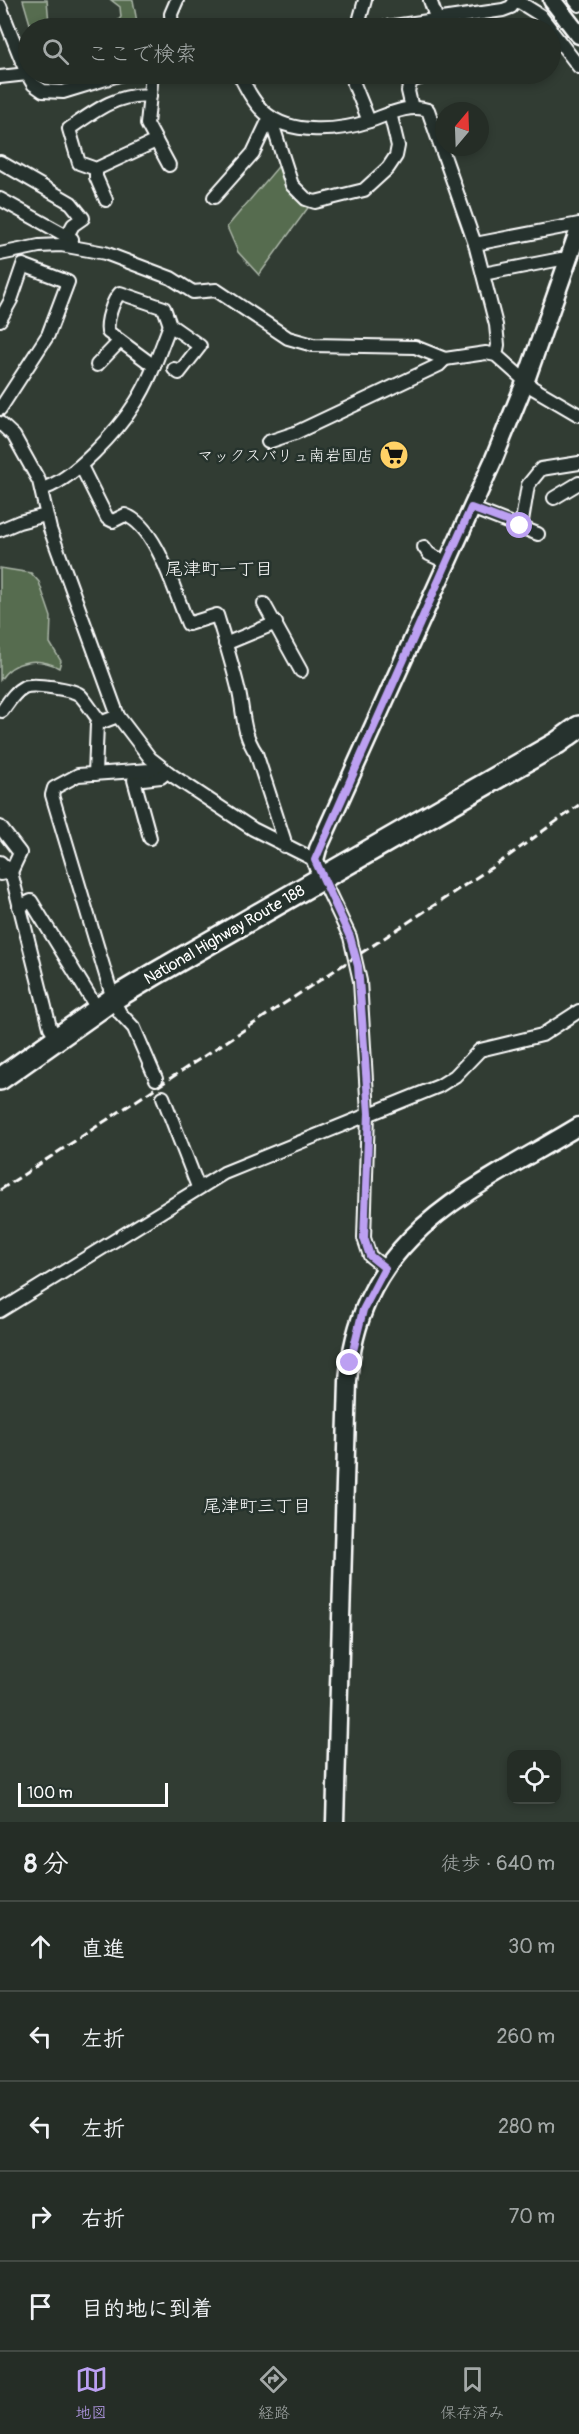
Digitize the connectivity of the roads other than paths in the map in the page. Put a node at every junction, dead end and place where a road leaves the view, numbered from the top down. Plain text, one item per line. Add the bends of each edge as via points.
1 (177, 0) edge
2 (365, 0) edge
3 (430, 0) edge
4 (552, 0) edge
5 (575, 0) edge
6 (579, 5) edge
7 (0, 6) edge
8 (171, 18) edge
9 (360, 18) edge
10 (436, 18) edge
11 (450, 18) edge
12 (542, 18) edge
13 (579, 35) edge
14 (561, 43) edge
15 (18, 51) edge
16 (579, 67) edge
17 (18, 75) edge
18 (0, 77) edge
19 (33, 84) edge
20 (89, 84) edge
21 (151, 84) edge
22 (245, 84) edge
23 (354, 84) edge
24 (410, 84) edge
25 (150, 96) junction
26 (412, 108) junction
27 (390, 113) junction
28 (270, 117) junction
29 (369, 121) junction
30 (156, 141) junction
31 (0, 162) edge
32 (170, 165) dead end
33 (96, 169) junction
34 (214, 197) dead end
35 (0, 199) edge
36 (106, 200) dead end
37 (579, 224) edge
38 (579, 229) edge
39 (67, 236) junction
40 (475, 244) junction
41 (81, 248) junction
42 (0, 254) edge
43 (568, 261) junction
44 (483, 274) junction
45 (4, 302) edge
46 (0, 320) edge
47 (170, 325) junction
48 (120, 341) junction
49 (496, 355) junction
50 (445, 359) junction
51 (97, 365) dead end
52 (154, 366) junction
53 (174, 369) dead end
54 (526, 380) junction
55 (0, 409) edge
56 (579, 416) edge
57 (0, 423) edge
58 (268, 442) dead end
59 (576, 464) edge
60 (81, 466) junction
61 (579, 477) edge
62 (579, 483) edge
63 (41, 489) junction
64 (554, 498) dead end
65 (471, 508) junction
66 (46, 515) junction
67 (520, 526) junction
68 (0, 530) edge
69 (538, 534) dead end
70 (424, 547) dead end
71 (446, 562) junction
72 (264, 604) dead end
73 (276, 623) junction
74 (225, 644) junction
75 (301, 671) dead end
76 (2, 711) dead end
77 (118, 716) junction
78 (100, 721) junction
79 (578, 731) edge
80 (162, 768) junction
81 (95, 774) junction
82 (0, 827) edge
83 (150, 838) dead end
84 (284, 846) junction
85 (0, 862) edge
86 (319, 869) junction
87 (5, 873) edge
88 (19, 907) junction
89 (106, 1005) junction
90 (579, 1011) edge
91 (57, 1038) junction
92 (0, 1079) edge
93 (156, 1079) dead end
94 (163, 1097) dead end
95 (369, 1113) junction
96 (579, 1126) edge
97 (198, 1187) junction
98 (385, 1268) junction
99 (0, 1311) edge
100 (335, 1822) edge

1 - 8 street
2 - 9 street
3 - 10 street
4 - 13 street
5 - 6 street
7 - 15 street
11 - 12 street via 503,10 512,7 516,0
14 - 16 street
17 - 18 street
19 - 20 street via 43,91 63,92
21 - 25 street
22 - 28 street
23 - 29 street
24 - 26 street
25 - 30 street via 147,124
25 - 33 street via 101,106 69,129 79,164
26 - 27 street
26 - 40 street via 428,110 433,119 445,167
27 - 28 street via 398,146 388,168 358,193 315,202 292,185
27 - 29 street
28 - 29 street via 315,129 342,129
28 - 34 street via 253,153
30 - 32 street
30 - 33 street
31 - 39 street via 71,203 83,218
33 - 36 street
35 - 39 street
37 - 40 street
38 - 43 street
39 - 41 street
40 - 44 street
41 - 42 street via 39,246
41 - 50 street via 171,278 193,292 216,290 298,342 415,347
43 - 44 street via 561,259
43 - 54 street
44 - 49 street via 496,325
45 - 46 street
45 - 55 street via 22,265 68,282 48,335
47 - 48 street via 164,308 120,293 107,327
47 - 52 street
47 - 53 street via 200,346 179,373
48 - 51 street
48 - 52 street
49 - 50 street
49 - 54 street
50 - 58 street via 295,433
52 - 60 street via 136,403
54 - 56 street via 551,401
54 - 65 street
57 - 63 street via 14,435
59 - 61 street
59 - 67 street via 542,469 528,485
60 - 63 street
60 - 74 street via 107,518 113,521 125,515 146,530 188,624 217,615
62 - 64 street
63 - 66 street
65 - 67 street
65 - 71 street
66 - 68 street
66 - 77 street
67 - 69 street
70 - 71 street
71 - 86 street
72 - 73 street
73 - 74 street
73 - 75 street
74 - 84 street via 249,742 256,753
76 - 78 street via 25,686 44,686 74,691
77 - 78 street
77 - 80 street
78 - 81 street
79 - 86 highway, National Highway Route 188
80 - 81 street
80 - 83 street via 160,777 134,780
80 - 84 street
81 - 89 street via 70,777 54,788 52,795
82 - 87 street via 20,853
84 - 86 street
85 - 87 street
86 - 89 highway, National Highway Route 188
86 - 95 street via 350,937 358,966
87 - 88 street
88 - 89 street via 31,901
88 - 91 street via 50,1027
89 - 91 highway, National Highway Route 188
89 - 93 street via 134,1028
90 - 95 street via 542,1035 480,1050 447,1082
91 - 92 highway, National Highway Route 188
94 - 97 street
95 - 97 street
95 - 98 street via 364,1238 370,1256
96 - 98 street via 439,1211 399,1248
97 - 99 street
98 - 100 street via 363,1310 350,1363

